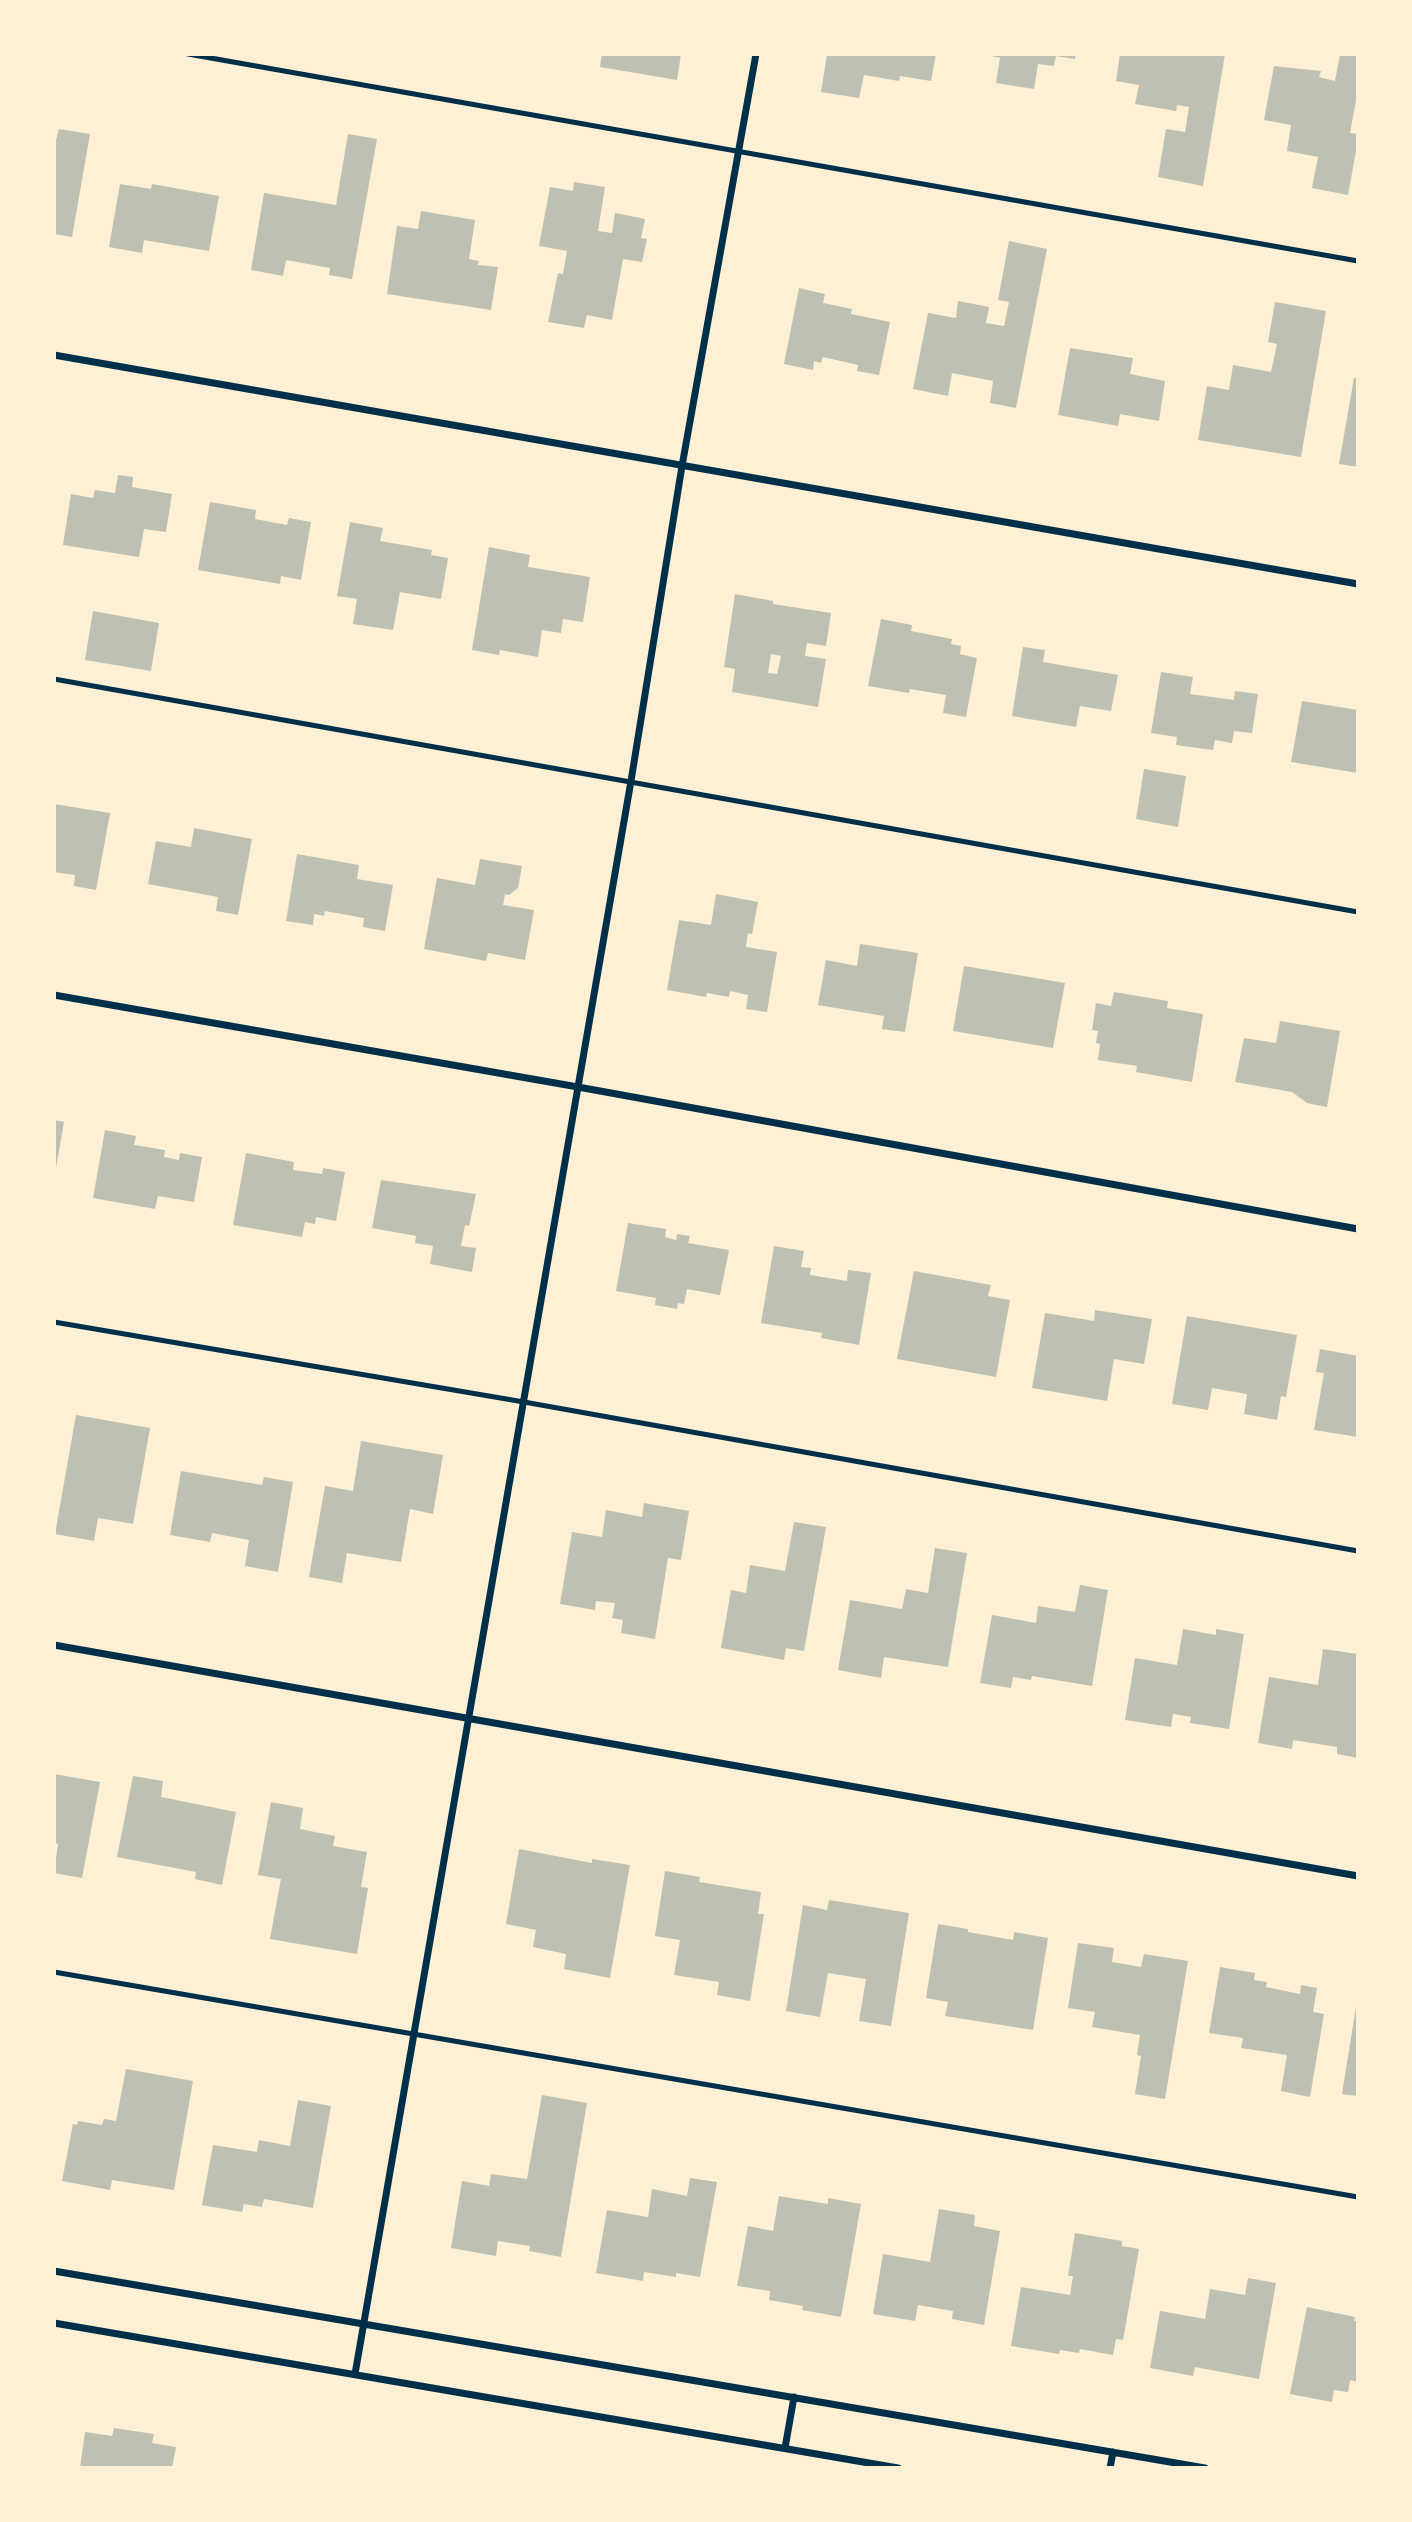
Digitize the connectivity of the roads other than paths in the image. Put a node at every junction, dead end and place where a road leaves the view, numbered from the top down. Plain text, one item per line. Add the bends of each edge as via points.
1 (188, 54) edge
2 (756, 54) edge
3 (740, 152) junction
4 (1358, 261) edge
5 (54, 355) edge
6 (682, 466) junction
7 (1358, 584) edge
8 (54, 679) edge
9 (631, 781) junction
10 (1358, 912) edge
11 (54, 995) edge
12 (578, 1087) junction
13 (1358, 1228) edge
14 (54, 1322) edge
15 (524, 1402) junction
16 (1358, 1551) edge
17 (54, 1645) edge
18 (469, 1717) junction
19 (1358, 1875) edge
20 (54, 1972) edge
21 (415, 2034) junction
22 (1358, 2197) edge
23 (54, 2271) edge
24 (54, 2323) edge
25 (363, 2323) junction
26 (355, 2374) junction
27 (794, 2398) junction
28 (785, 2448) junction
29 (1113, 2452) junction
30 (898, 2468) edge
31 (1110, 2468) edge
32 (1205, 2468) edge

1 - 3 lane
2 - 3 street
3 - 4 lane
3 - 6 street
5 - 6 street
6 - 7 street
6 - 9 street
8 - 9 lane
9 - 10 lane
9 - 12 street
11 - 12 street
12 - 13 street
12 - 15 street
14 - 15 lane
15 - 16 lane
15 - 18 street
17 - 18 street
18 - 19 street
18 - 21 street
20 - 21 lane
21 - 22 lane
21 - 25 street
23 - 25 street
24 - 26 street
25 - 26 street
25 - 27 street
26 - 28 street
27 - 28 street
27 - 29 street
28 - 30 street
29 - 31 street
29 - 32 street

